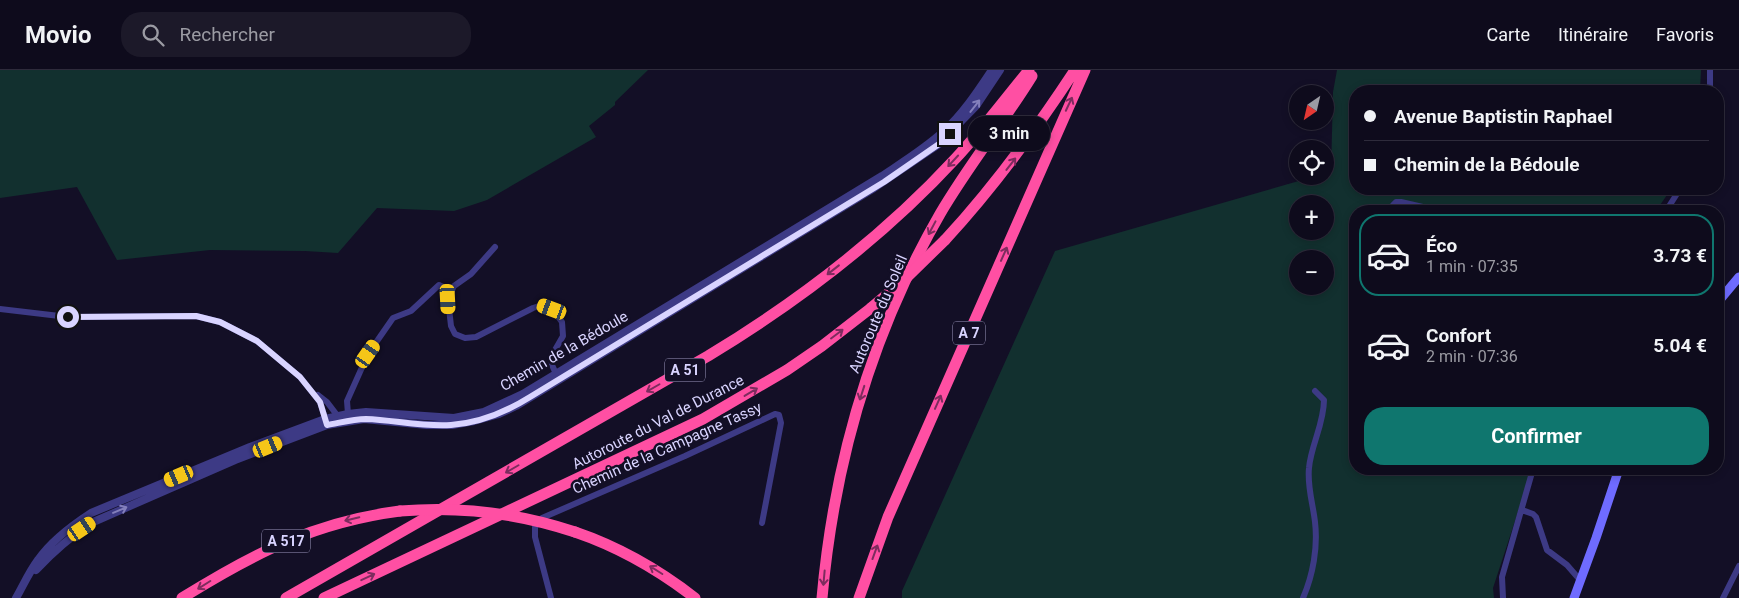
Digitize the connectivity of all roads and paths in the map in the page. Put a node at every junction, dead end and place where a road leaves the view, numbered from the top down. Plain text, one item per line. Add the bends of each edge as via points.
1 (992, 70) edge
2 (1000, 70) edge
3 (1029, 70) edge
4 (1035, 70) edge
5 (1075, 70) edge
6 (1085, 70) edge
7 (1710, 70) edge
8 (1710, 85) edge
9 (1393, 205) edge
10 (1414, 205) edge
11 (495, 247) dead end
12 (1739, 277) edge
13 (452, 291) junction
14 (1724, 295) edge
15 (0, 309) edge
16 (557, 377) junction
17 (308, 386) junction
18 (1315, 391) dead end
19 (348, 414) junction
20 (339, 419) junction
21 (326, 422) junction
22 (1531, 475) edge
23 (1616, 475) edge
24 (1522, 510) junction
25 (762, 523) dead end
26 (1739, 566) edge
27 (1580, 580) junction
28 (16, 598) edge
29 (182, 598) edge
30 (286, 598) edge
31 (324, 598) edge
32 (551, 598) edge
33 (696, 598) edge
34 (822, 598) edge
35 (859, 598) edge
36 (1303, 598) edge
37 (1503, 598) edge
38 (1574, 598) edge
39 (1723, 598) edge

1 - 16 street, Chemin de la Bédoule via 944,131 910,158
16 -> 2 street, Chemin de la Bédoule via 879,185 939,144 976,106
3 -> 30 highway, Autoroute du Val de Durance / A 51 via 929,187 868,243 794,300 701,360
4 -> 34 highway, Autoroute du Soleil via 939,216 888,320 859,400 844,457 827,542
31 -> 5 highway, Autoroute du Val de Durance, bridge via 703,420 822,346 903,281 945,240 1016,157
35 -> 6 highway, A 7 via 888,517
7 - 8 street
9 - 10 street via 1401,202
11 - 13 street
12 - 14 main road
13 - 16 street via 448,299 451,326 455,334 465,338 476,337 542,305 552,309 562,322 563,336 550,357
13 - 19 street via 439,285 411,311 393,318 368,354 347,401
15 - 17 street via 68,317 206,317 257,341
16 - 19 street, Chemin de la Bédoule via 484,412 454,418 366,412
16 - 20 street, Chemin de la Bédoule via 508,410 474,421 427,425
17 - 20 street via 327,402
17 - 21 street via 320,402
18 - 36 street via 1324,400 1324,411 1310,456 1309,483 1316,541 1314,562
19 - 20 street, Chemin de la Bédoule
20 - 21 street, Chemin de la Bédoule
21 - 28 street, Chemin de la Bédoule via 91,523 50,555 26,580
22 - 24 street
23 - 27 main road
24 - 27 street via 1536,517 1547,550
24 - 37 street via 1502,577
25 - 32 street, Chemin de la Campagne Tassy via 781,423 776,414 542,518 535,527 535,537
26 - 39 street
27 - 38 main road
33 -> 29 highway, A 517, bridge via 648,565 575,532 493,512 446,509 400,511 334,524 288,540 244,561

